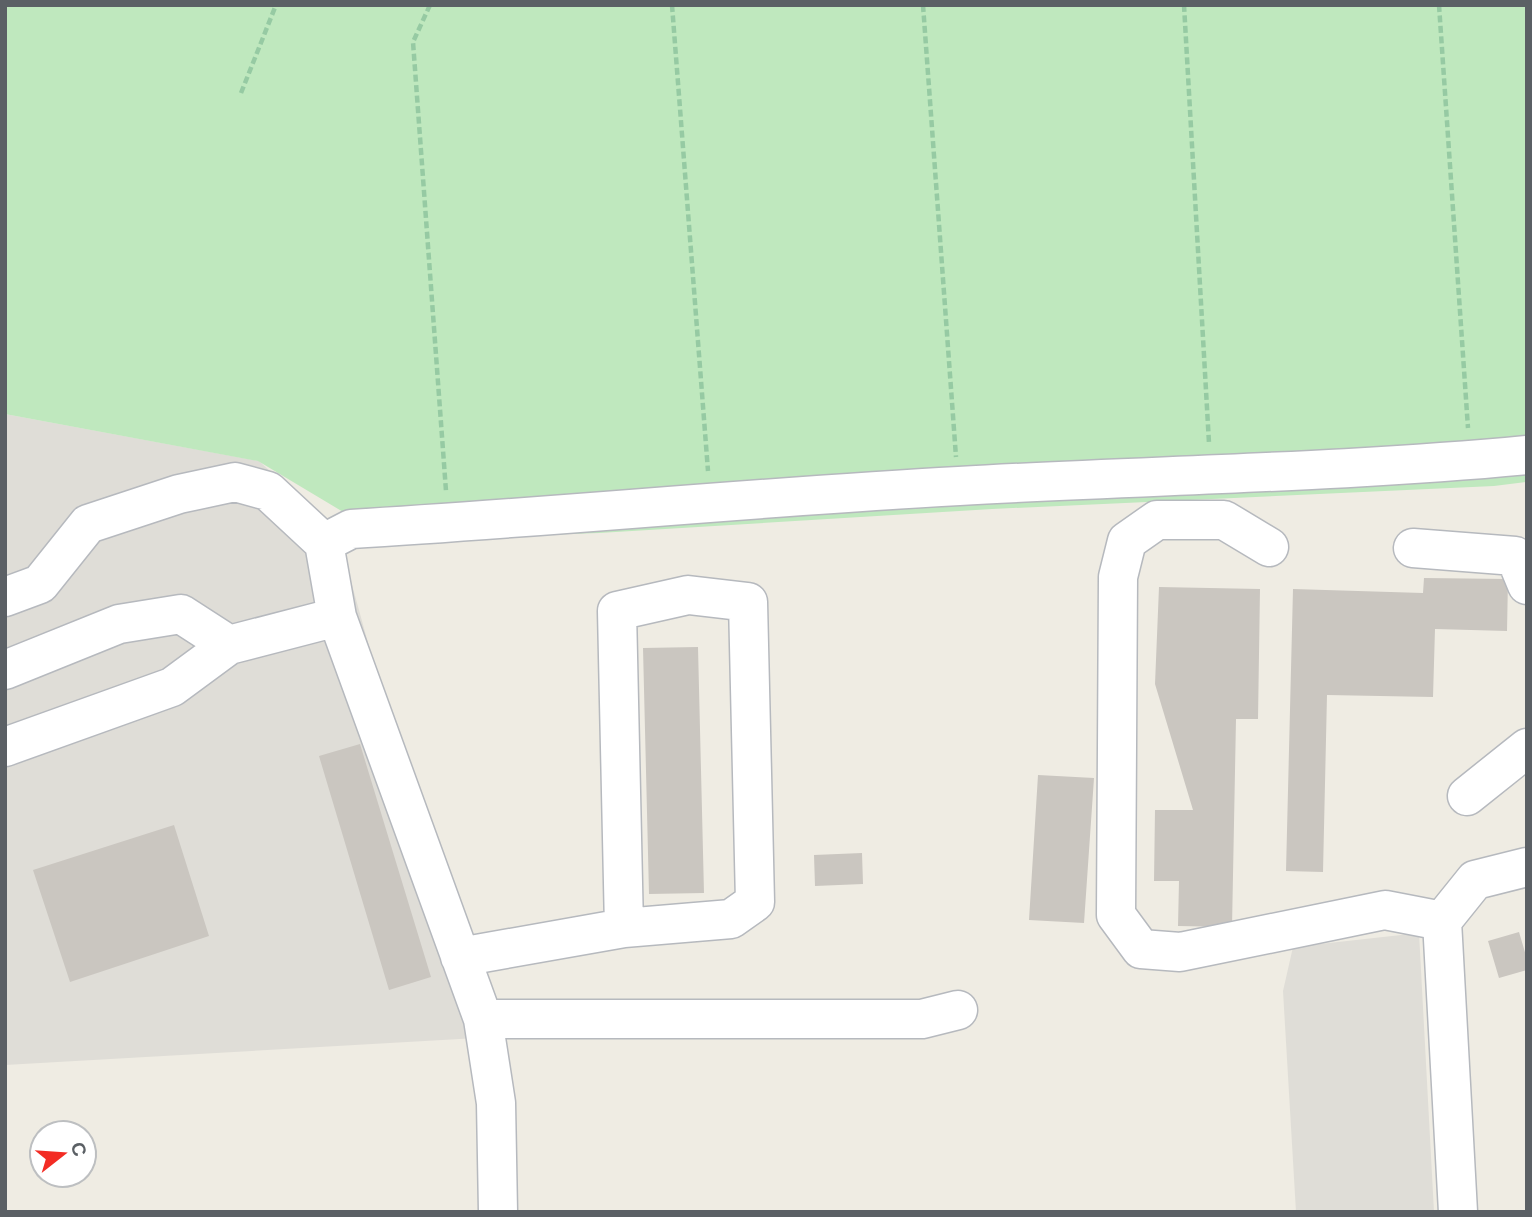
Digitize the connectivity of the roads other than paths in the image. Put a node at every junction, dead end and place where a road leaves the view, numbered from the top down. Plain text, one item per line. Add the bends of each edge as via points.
1 (1527, 455) edge
2 (324, 543) junction
3 (1269, 547) dead end
4 (1413, 548) dead end
5 (1527, 585) edge
6 (5, 597) edge
7 (337, 617) junction
8 (229, 645) junction
9 (5, 670) edge
10 (5, 747) edge
11 (1527, 748) edge
12 (1467, 796) dead end
13 (1527, 867) edge
14 (1442, 920) junction
15 (624, 928) junction
16 (460, 957) junction
17 (958, 1010) dead end
18 (483, 1019) junction
19 (498, 1212) edge
20 (1458, 1212) edge

1 - 2 street via 958,486 351,529
2 - 6 street via 268,491 234,482 179,494 88,524 40,584
2 - 7 street
3 - 14 street via 1224,520 1157,520 1126,541 1118,577 1116,915 1141,949 1180,952 1385,910
4 - 5 street via 1515,556
7 - 8 street
7 - 16 street
8 - 9 street via 181,614 119,624
8 - 10 street via 172,687
11 - 12 street
13 - 14 street via 1475,880
14 - 20 street
15 - 15 street via 731,919 755,902 748,602 688,595 617,611
15 - 16 street
16 - 18 street
17 - 18 street via 922,1019
18 - 19 street via 496,1103

